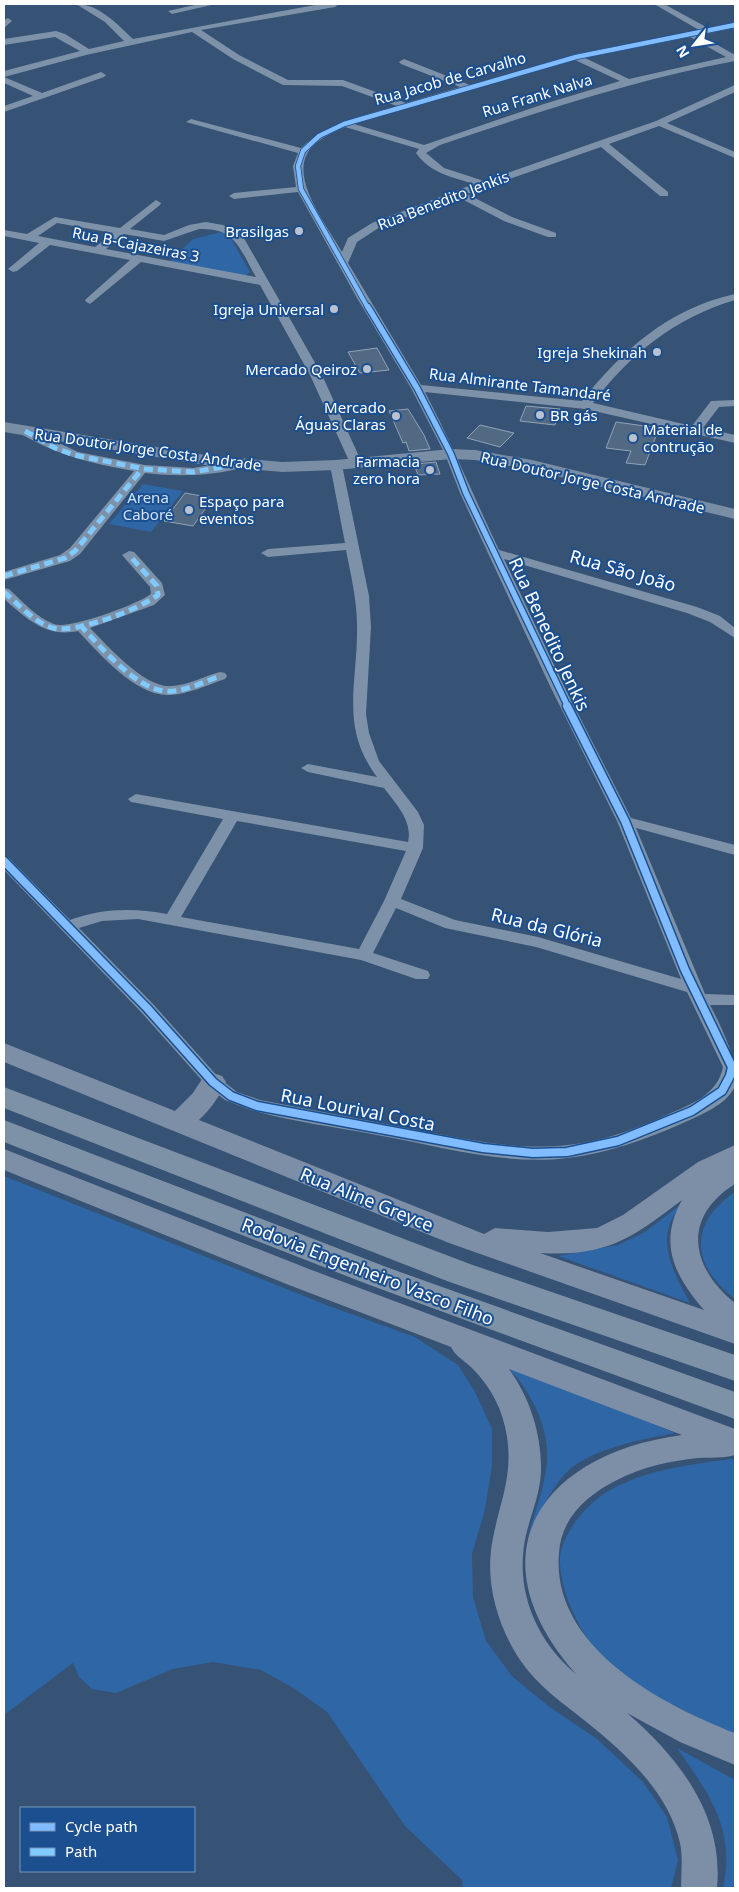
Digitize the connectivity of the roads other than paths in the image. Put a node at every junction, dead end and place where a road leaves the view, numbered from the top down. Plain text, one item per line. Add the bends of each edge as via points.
1 (80, 4) edge
2 (212, 4) edge
3 (334, 4) edge
4 (658, 4) edge
5 (172, 11) dead end
6 (735, 25) edge
7 (193, 29) junction
8 (706, 30) junction
9 (692, 34) junction
10 (4, 42) edge
11 (131, 42) junction
12 (86, 51) junction
13 (576, 56) junction
14 (735, 58) edge
15 (404, 62) dead end
16 (4, 74) edge
17 (100, 75) dead end
18 (4, 80) edge
19 (630, 82) junction
20 (470, 88) junction
21 (735, 88) edge
22 (42, 96) junction
23 (403, 106) junction
24 (4, 109) edge
25 (191, 122) dead end
26 (659, 123) junction
27 (344, 124) junction
28 (602, 143) junction
29 (425, 148) junction
30 (303, 150) junction
31 (735, 155) edge
32 (484, 184) junction
33 (301, 189) junction
34 (459, 194) junction
35 (664, 194) dead end
36 (234, 196) dead end
37 (156, 203) dead end
38 (188, 229) joint
39 (122, 231) junction
40 (4, 233) edge
41 (552, 235) dead end
42 (28, 238) junction
43 (47, 242) junction
44 (96, 252) junction
45 (138, 260) junction
46 (343, 263) junction
47 (13, 269) dead end
48 (263, 282) junction
49 (731, 298) edge
50 (90, 301) dead end
51 (417, 388) junction
52 (735, 403) edge
53 (585, 405) junction
54 (4, 428) edge
55 (695, 430) junction
56 (25, 431) junction
57 (735, 439) edge
58 (451, 454) junction
59 (356, 463) junction
60 (242, 464) junction
61 (336, 465) junction
62 (142, 469) junction
63 (735, 514) edge
64 (353, 546) junction
65 (268, 553) dead end
66 (496, 553) junction
67 (130, 555) dead end
68 (4, 576) edge
69 (4, 592) edge
70 (80, 625) junction
71 (735, 634) edge
72 (220, 676) dead end
73 (308, 768) dead end
74 (388, 784) junction
75 (136, 799) dead end
76 (233, 814) junction
77 (625, 821) junction
78 (415, 848) junction
79 (735, 850) edge
80 (4, 861) edge
81 (392, 901) junction
82 (172, 920) junction
83 (68, 927) junction
84 (364, 956) junction
85 (422, 975) dead end
86 (696, 994) junction
87 (735, 1000) edge
88 (713, 1026) joint
89 (4, 1052) edge
90 (213, 1082) junction
91 (4, 1097) edge
92 (179, 1122) junction
93 (4, 1130) edge
94 (735, 1155) edge
95 (4, 1159) edge
96 (735, 1171) edge
97 (459, 1236) junction
98 (735, 1319) edge
99 (420, 1322) junction
100 (735, 1333) edge
101 (735, 1368) edge
102 (735, 1406) edge
103 (735, 1444) edge
104 (735, 1749) edge
105 (699, 1888) edge

1 - 11 street via 108,20
2 - 5 street
3 - 7 street
4 - 8 street
6 - 8 street, Rua Jacob de Carvalho
7 - 11 street
7 - 23 street via 236,57 286,83 343,83
8 - 9 street, Rua Jacob de Carvalho
9 - 13 street, Rua Jacob de Carvalho
9 - 14 street
10 - 12 street via 56,34
11 - 12 street
12 - 16 street
13 - 19 street
13 - 20 street, Rua Jacob de Carvalho
14 - 19 street, Rua Frank Nalva
15 - 20 street
17 - 22 street
18 - 22 street
19 - 29 street, Rua Frank Nalva
20 - 23 street, Rua Jacob de Carvalho
21 - 26 street, Rua Benedito Jenkis
22 - 24 street
23 - 27 street, Rua Jacob de Carvalho
25 - 30 street
26 - 28 street, Rua Benedito Jenkis
26 - 31 street
27 - 29 street
27 - 30 street, Rua Jacob de Carvalho via 319,136
28 - 32 street, Rua Benedito Jenkis
28 - 35 street
29 - 32 street via 421,153 429,164
30 - 33 street via 298,166
32 - 34 street, Rua Benedito Jenkis
33 - 36 street
33 - 46 street
34 - 41 street via 508,219
34 - 46 street, Rua Benedito Jenkis via 362,232 352,240
37 - 39 street
38 - 39 street via 164,238
38 - 48 street via 222,227 237,235
39 - 42 street via 61,220 52,221
39 - 44 street
40 - 42 street, Rua B-Cajazeiras 3
42 - 43 street, Rua B-Cajazeiras 3
43 - 44 street, Rua B-Cajazeiras 3
43 - 47 street
44 - 45 street, Rua B-Cajazeiras 3
45 - 48 street, Rua B-Cajazeiras 3
45 - 50 street
46 - 51 street, Rua Benedito Jenkis
48 - 59 street via 316,375
49 - 53 street via 692,310 659,331 608,377
51 - 53 street, Rua Almirante Tamandaré
51 - 58 street, Rua Benedito Jenkis
52 - 55 street via 715,404
53 - 55 street, Rua Almirante Tamandaré
54 - 56 main road, Rua Doutor Jorge Costa Andrade
55 - 57 street, Rua Almirante Tamandaré
56 - 60 main road, Rua Doutor Jorge Costa Andrade
56 - 62 street via 54,448 74,455
58 - 59 main road, Rua Doutor Jorge Costa Andrade
58 - 63 main road, Rua Doutor Jorge Costa Andrade via 532,465
58 - 66 street, Rua Benedito Jenkis
59 - 61 main road, Rua Doutor Jorge Costa Andrade
60 - 61 main road, Rua Doutor Jorge Costa Andrade via 282,467
60 - 62 street via 188,473
61 - 64 street
62 - 68 street via 75,551 48,564
64 - 65 street
64 - 74 street via 364,627 359,714 372,761
66 - 71 street, Rua São João via 692,610 715,619
66 - 77 street, Rua Benedito Jenkis via 557,686
67 - 70 street via 157,586 158,595 149,602
69 - 70 street via 47,625 62,629
70 - 72 street via 150,688 180,690
73 - 74 street
74 - 78 street via 416,825
75 - 76 street
76 - 78 street
76 - 82 street
77 - 79 street
77 - 86 street, Rua Benedito Jenkis
78 - 81 street
80 - 83 street, Rua Lourival Costa
81 - 84 street
81 - 86 street, Rua da Glória via 451,924 538,942
82 - 83 street via 113,913 98,915
82 - 84 street
83 - 90 street, Rua Lourival Costa
84 - 85 street
86 - 87 street, Rua da Glória
86 - 88 street, Rua Benedito Jenkis
88 - 90 street, Rua Lourival Costa via 732,1067 726,1089 708,1103 674,1120 597,1147 550,1153 464,1144 257,1106 231,1096
89 - 92 main road, Rua Aline Greyce
90 - 92 main road via 199,1106
91 - 101 highway, Rodovia Engenheiro Vasco Filho via 507,1290
92 - 97 main road, Rua Aline Greyce
93 - 102 highway, Rodovia Engenheiro Vasco Filho via 378,1276
94 - 97 main road via 689,1179 632,1223 608,1236 554,1245
95 - 99 main road
96 - 98 main road via 719,1178 706,1190 686,1218 683,1233 684,1255 694,1276 707,1295
97 - 100 main road, Rua Aline Greyce
99 - 103 main road
99 - 105 main road via 469,1349 503,1382 521,1430 525,1472 507,1552 508,1586 514,1612 534,1655 549,1673 642,1747 676,1792 698,1843
103 - 104 main road via 686,1446 648,1453 612,1467 586,1482 570,1496 549,1525 543,1542 541,1566 557,1622 574,1647 597,1671 697,1735

